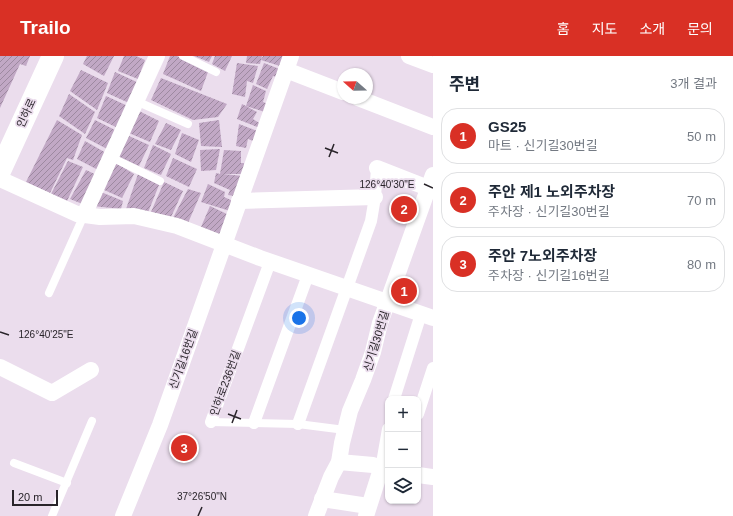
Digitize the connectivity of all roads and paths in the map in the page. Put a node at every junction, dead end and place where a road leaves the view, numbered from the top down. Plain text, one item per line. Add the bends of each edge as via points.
1 (53, 56) edge
2 (157, 56) edge
3 (182, 56) edge
4 (409, 56) edge
5 (430, 61) edge
6 (288, 63) edge
7 (216, 72) dead end
8 (337, 89) edge
9 (136, 101) junction
10 (373, 104) edge
11 (188, 124) dead end
12 (433, 127) edge
13 (111, 157) junction
14 (377, 168) joint
15 (0, 171) edge
16 (0, 179) edge
17 (160, 181) dead end
18 (431, 182) edge
19 (375, 197) junction
20 (239, 201) junction
21 (84, 215) junction
22 (224, 245) junction
23 (270, 262) junction
24 (308, 275) junction
25 (347, 288) junction
26 (49, 293) dead end
27 (388, 302) junction
28 (427, 316) edge
29 (0, 366) edge
30 (433, 368) edge
31 (91, 370) dead end
32 (395, 396) edge
33 (421, 405) edge
34 (92, 421) dead end
35 (211, 422) joint
36 (254, 423) junction
37 (298, 424) junction
38 (345, 430) junction
39 (388, 432) edge
40 (339, 462) junction
41 (14, 463) dead end
42 (384, 469) edge
43 (421, 476) edge
44 (433, 478) edge
45 (67, 483) junction
46 (322, 499) junction
47 (367, 511) edge
48 (52, 516) edge
49 (123, 516) edge
50 (316, 516) edge

1 - 15 main road, 인하로
2 - 9 street
3 - 7 lane
4 - 5 street
6 - 8 street, 신기길16번길
6 - 20 street, 신기길16번길
9 - 11 lane
9 - 13 street
10 - 12 street
13 - 17 lane
13 - 21 street
14 - 18 street
14 - 19 street
16 - 21 street
18 - 27 street, 신기길30번길
19 - 20 street
19 - 25 street via 371,221
20 - 22 street, 신기길16번길
21 - 22 street via 134,216 177,226
21 - 26 lane
22 - 23 street
22 - 49 street, 신기길16번길 via 160,425
23 - 24 street
23 - 35 street, 인하로236번길
24 - 25 street
24 - 36 street
25 - 27 street
25 - 37 street
27 - 28 street
27 - 38 street, 신기길30번길
28 - 32 street
29 - 31 street via 52,393
30 - 33 street
34 - 45 lane
35 - 36 lane, 인하로236번길
36 - 37 lane, 인하로236번길
37 - 38 lane, 인하로236번길
38 - 40 street, 신기길30번길
39 - 42 street
40 - 42 street via 373,465
40 - 46 street, 신기길30번길
41 - 45 lane
42 - 47 street
43 - 44 street
45 - 48 lane
46 - 47 street
46 - 50 street, 신기길30번길

